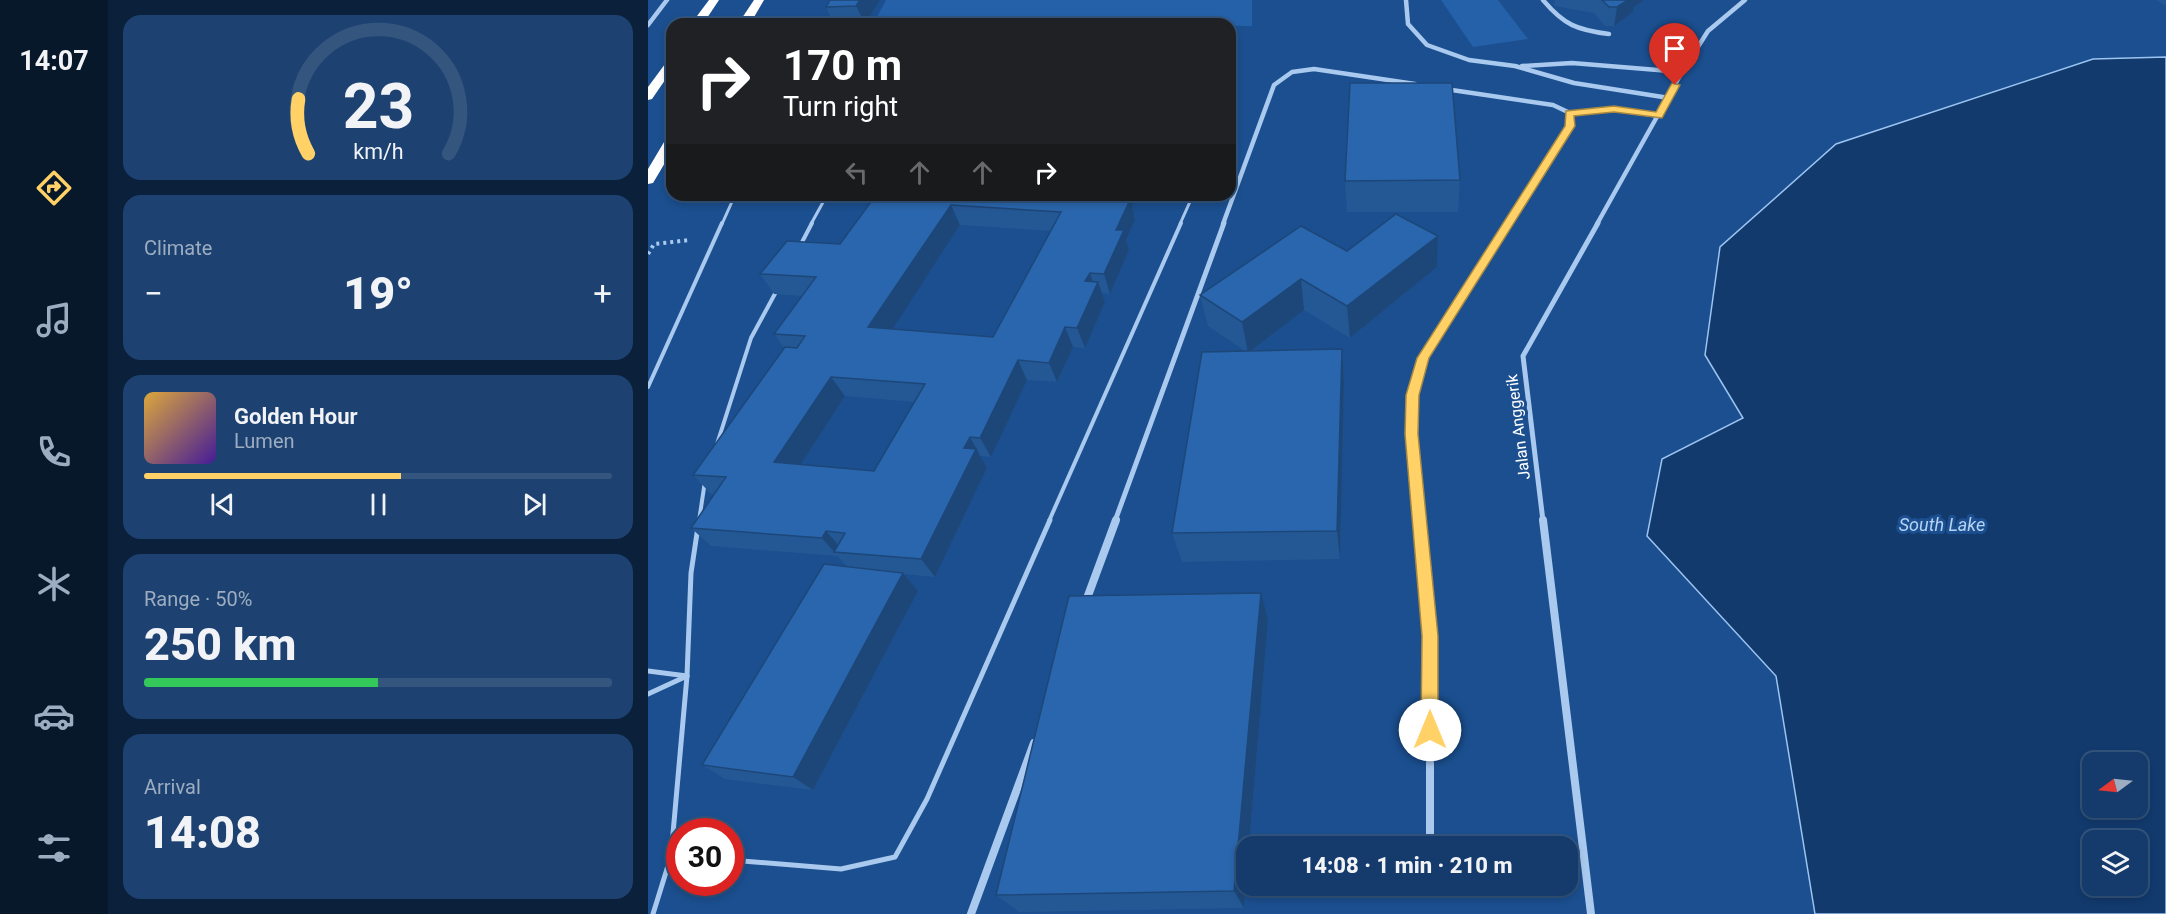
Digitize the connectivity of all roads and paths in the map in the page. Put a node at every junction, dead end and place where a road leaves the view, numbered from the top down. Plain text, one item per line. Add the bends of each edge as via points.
1 (668, 0) edge
2 (714, 0) edge
3 (759, 0) edge
4 (1406, 0) edge
5 (1543, 0) edge
6 (1745, 0) edge
7 (701, 18) edge
8 (748, 18) edge
9 (648, 24) edge
10 (1609, 34) edge
11 (1515, 66) junction
12 (666, 70) edge
13 (1682, 72) junction
14 (1428, 86) edge
15 (1439, 88) edge
16 (648, 96) edge
17 (1669, 98) junction
18 (1570, 113) junction
19 (1659, 116) junction
20 (666, 150) edge
21 (648, 180) edge
22 (1236, 191) edge
23 (732, 201) edge
24 (824, 201) edge
25 (1190, 201) edge
26 (1233, 201) edge
27 (714, 238) junction
28 (648, 254) edge
29 (795, 256) edge
30 (778, 287) edge
31 (648, 387) edge
32 (716, 446) edge
33 (705, 478) edge
34 (1082, 612) edge
35 (648, 671) edge
36 (687, 676) junction
37 (648, 694) edge
38 (1037, 735) edge
39 (674, 818) edge
40 (1430, 836) edge
41 (744, 861) edge
42 (666, 872) edge
43 (653, 914) edge
44 (972, 914) edge
45 (1591, 914) edge

1 - 9 street
2 - 7 highway
3 - 8 highway
4 - 11 street via 1408,24 1427,45 1469,60
5 - 10 street via 1558,19 1578,30
6 - 13 street, Jalan Anggerik via 1708,31
11 - 13 street via 1572,63
11 - 17 street via 1574,83
12 - 16 highway
13 - 17 street, Jalan Anggerik
14 - 22 street via 1314,69 1292,72 1275,85
15 - 18 street via 1553,105
17 - 19 street, Jalan Anggerik
18 - 19 street via 1614,109
18 - 40 street via 1570,126 1423,358 1413,395 1411,434 1430,636
19 - 45 street, Jalan Anggerik via 1523,356
20 - 21 highway
23 - 27 lane
24 - 29 lane
25 - 41 lane via 927,799 895,857 841,869
26 - 34 street
27 - 28 path via 654,244
27 - 31 lane
30 - 32 lane via 751,338
33 - 36 lane via 691,573
35 - 36 lane
36 - 37 lane
36 - 39 lane
38 - 44 street
42 - 43 lane

